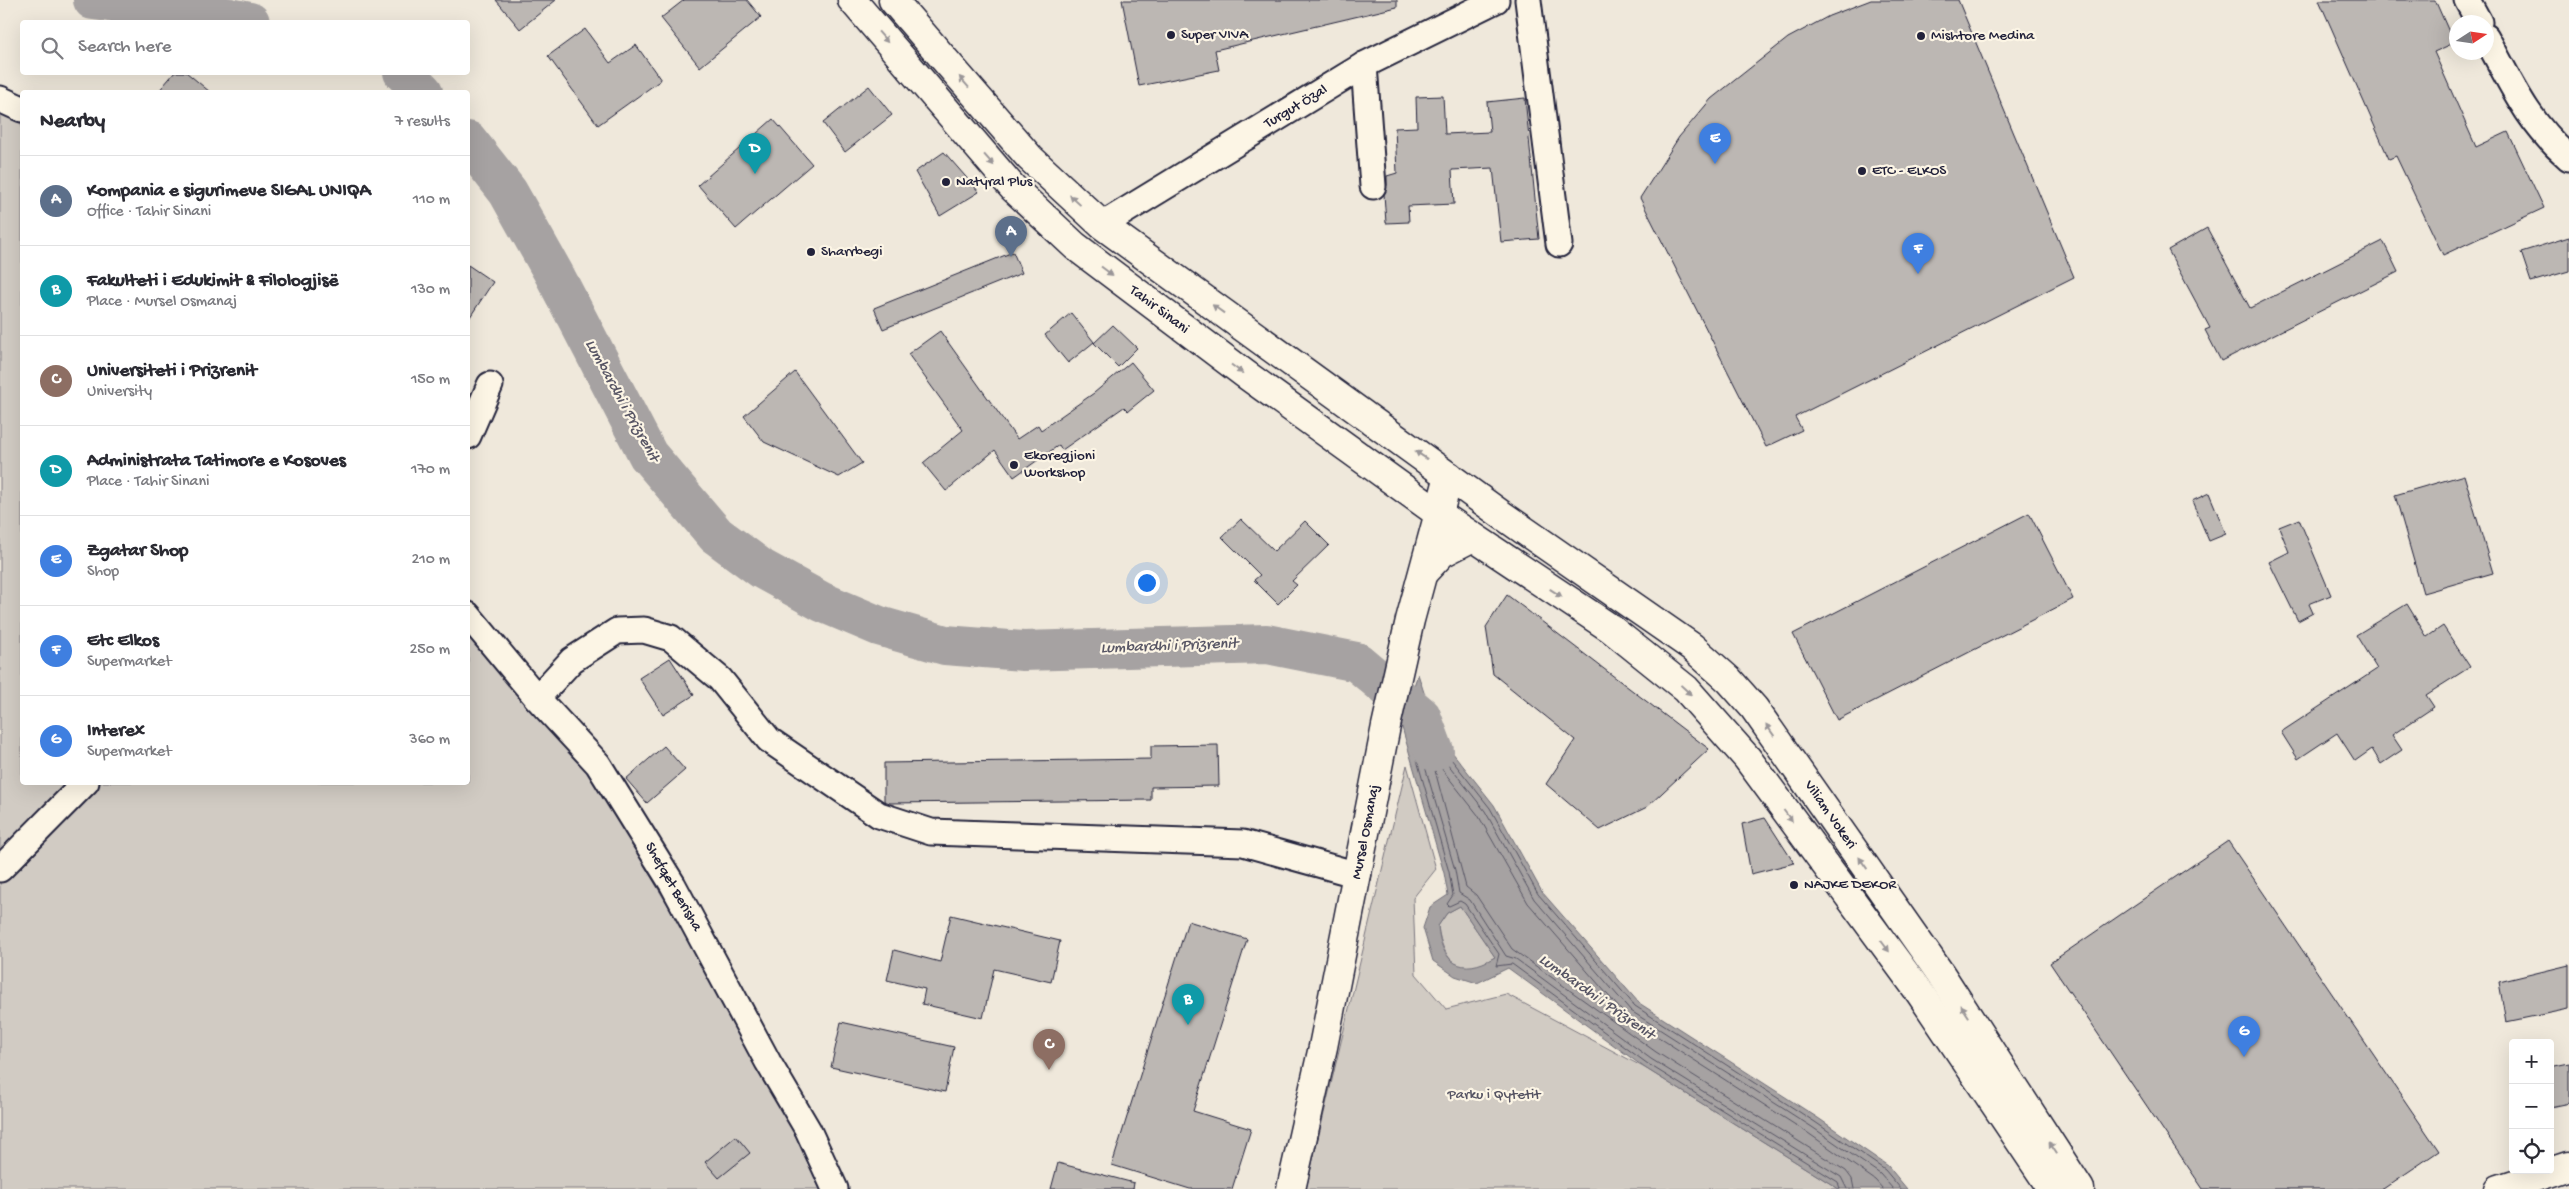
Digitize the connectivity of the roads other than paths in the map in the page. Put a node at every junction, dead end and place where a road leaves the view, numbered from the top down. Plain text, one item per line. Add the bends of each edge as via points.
1 (852, 0) edge
2 (893, 0) edge
3 (1496, 0) edge
4 (1528, 0) edge
5 (2467, 0) edge
6 (2475, 15) edge
7 (2494, 51) edge
8 (1364, 66) junction
9 (0, 99) edge
10 (20, 108) edge
11 (2569, 158) edge
12 (1373, 186) dead end
13 (1102, 225) junction
14 (1558, 244) dead end
15 (490, 385) dead end
16 (470, 431) edge
17 (1449, 476) junction
18 (1439, 514) junction
19 (1473, 537) junction
20 (1424, 572) junction
21 (470, 617) edge
22 (537, 698) junction
23 (83, 785) edge
24 (0, 869) edge
25 (1358, 875) junction
26 (2569, 1166) edge
27 (835, 1189) edge
28 (1291, 1189) edge
29 (2052, 1189) edge
30 (2080, 1189) edge
31 (2499, 1189) edge

1 -> 18 main road, Tahir Sinani via 1013,188 1074,246
13 -> 2 main road via 1030,158
3 - 8 street, Turgut Özal
4 - 14 street
5 - 6 street
7 - 11 street via 2530,118 2548,141
8 - 12 street
8 - 13 street, Turgut Özal
9 - 10 street
17 -> 13 main road
15 - 16 street
17 - 18 main road, Mursel Osmanaj
30 -> 17 main road, Viliam Vokeri via 1940,973 1754,708 1692,647
18 - 19 main road, Tahir Sinani
18 - 20 main road, Mursel Osmanaj
19 - 20 main road via 1442,553
19 -> 29 main road, Tahir Sinani via 1617,634 1686,689 1728,735 1920,993
20 - 25 main road, Mursel Osmanaj via 1386,726
21 - 22 street, Shefqet Berisha
22 - 25 street via 572,660 617,631 644,630 678,643 720,679 769,740 879,815 931,832 1243,843
22 - 27 street, Shefqet Berisha via 598,764 673,885 808,1130
23 - 24 street
25 - 28 main road, Mursel Osmanaj
26 - 31 main road

